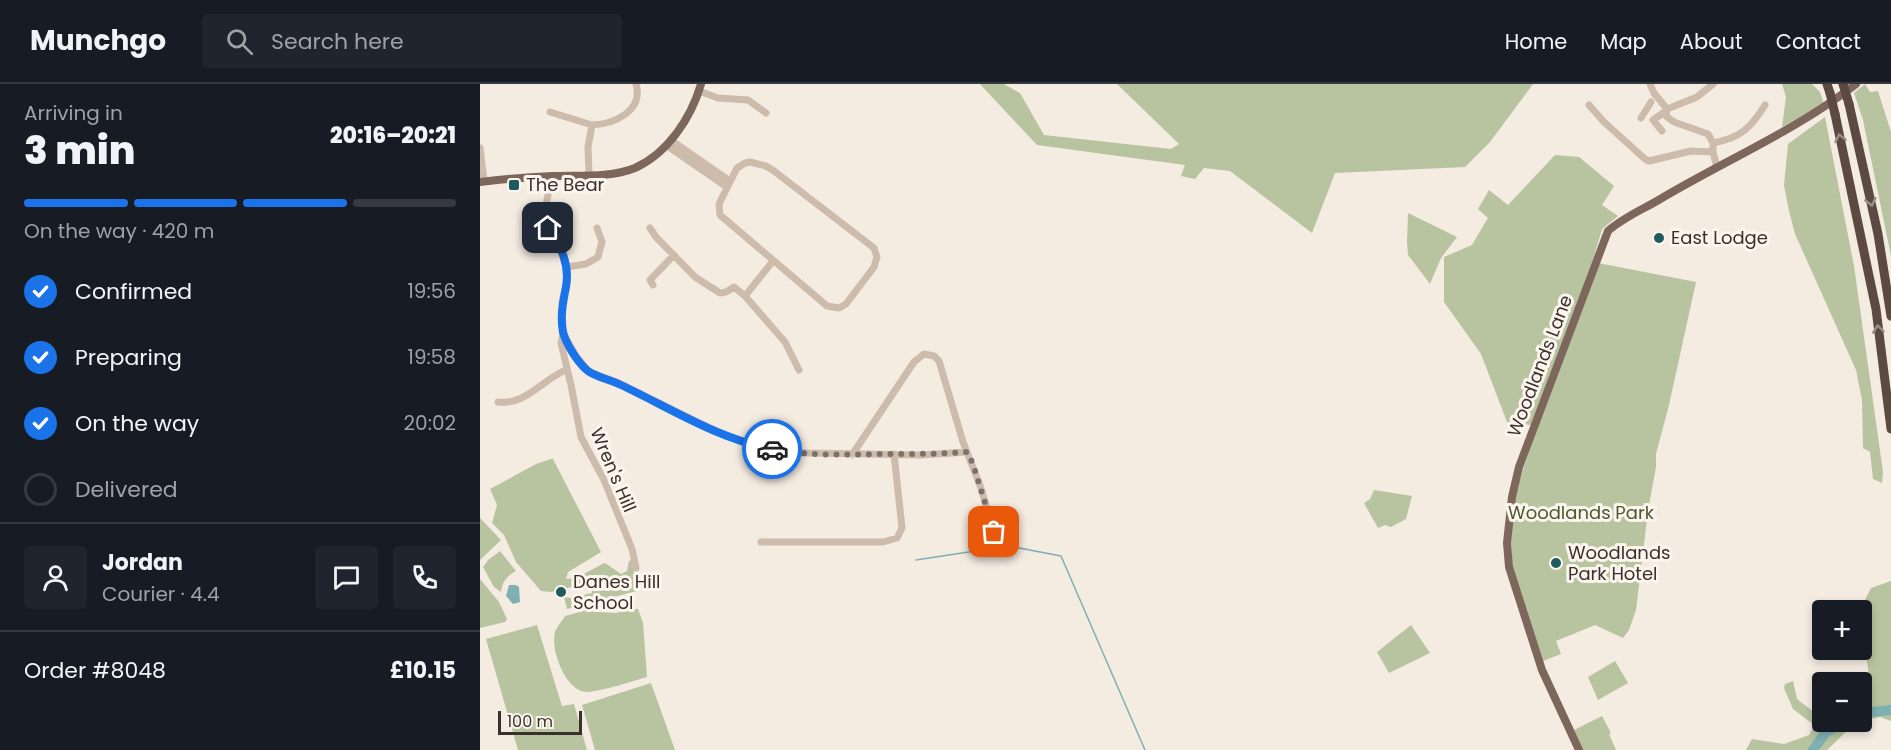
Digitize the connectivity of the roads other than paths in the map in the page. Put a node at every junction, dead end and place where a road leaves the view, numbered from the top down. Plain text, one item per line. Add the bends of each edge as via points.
1 (636, 84) edge
2 (1650, 84) edge
3 (1713, 84) edge
4 (1843, 84) edge
5 (1856, 84) edge
6 (700, 88) edge
7 (1828, 88) edge
8 (1651, 102) dead end
9 (1589, 105) dead end
10 (1765, 105) dead end
11 (1666, 110) junction
12 (550, 112) dead end
13 (766, 113) dead end
14 (1653, 120) junction
15 (592, 125) junction
16 (1662, 131) dead end
17 (668, 142) junction
18 (1713, 142) junction
19 (480, 148) edge
20 (1713, 152) junction
21 (1717, 167) junction
22 (589, 174) junction
23 (549, 176) junction
24 (482, 182) edge
25 (728, 184) junction
26 (597, 228) dead end
27 (650, 228) dead end
28 (674, 255) junction
29 (773, 261) junction
30 (567, 267) junction
31 (653, 285) dead end
32 (745, 296) junction
33 (1891, 316) edge
34 (563, 333) junction
35 (567, 369) junction
36 (799, 370) dead end
37 (498, 402) dead end
38 (1891, 429) edge
39 (967, 452) junction
40 (894, 454) junction
41 (852, 455) junction
42 (761, 542) dead end
43 (999, 550) dead end
44 (636, 568) dead end
45 (1579, 750) edge

1 - 15 street via 637,98 628,113 612,122
2 - 11 street
3 - 11 street via 1697,97
4 -> 33 highway, bridge via 1878,234
5 - 21 main road, Woodlands Lane via 1779,136
6 - 13 street via 718,98 747,100
6 - 17 main road via 689,115
38 -> 7 highway, bridge via 1876,309
8 - 14 street via 1641,114
9 - 20 street via 1649,161 1691,151
10 - 18 street via 1743,133
11 - 14 street
11 - 18 street via 1666,117 1708,134
12 - 15 street
14 - 16 street
15 - 22 street
17 - 22 main road via 633,169
17 - 25 street
18 - 20 street
19 - 24 street
20 - 21 street
21 - 45 main road, Woodlands Lane via 1621,219 1608,231 1519,467 1507,543 1509,567 1542,670
22 - 23 main road
23 - 24 main road
23 - 30 street, Wren's Hill via 543,220
25 - 29 street via 719,204 720,215
25 - 29 street via 737,168 745,163 766,166 871,245 876,257 874,267 846,304 834,309
26 - 30 street via 602,242 598,257
27 - 28 street
28 - 31 street via 650,280
28 - 32 street via 695,277 720,293 734,287
29 - 32 street
30 - 34 street, Wren's Hill
32 - 36 street via 785,342
34 - 35 street, Wren's Hill via 561,343
34 - 41 street via 589,372 726,436 786,452
35 - 37 street via 526,397
35 - 44 street, Wren's Hill via 581,437 604,480
39 - 40 street
39 - 41 street via 939,361 928,353 906,372
39 - 43 street
40 - 41 street
40 - 42 street via 902,528 897,538 883,542

